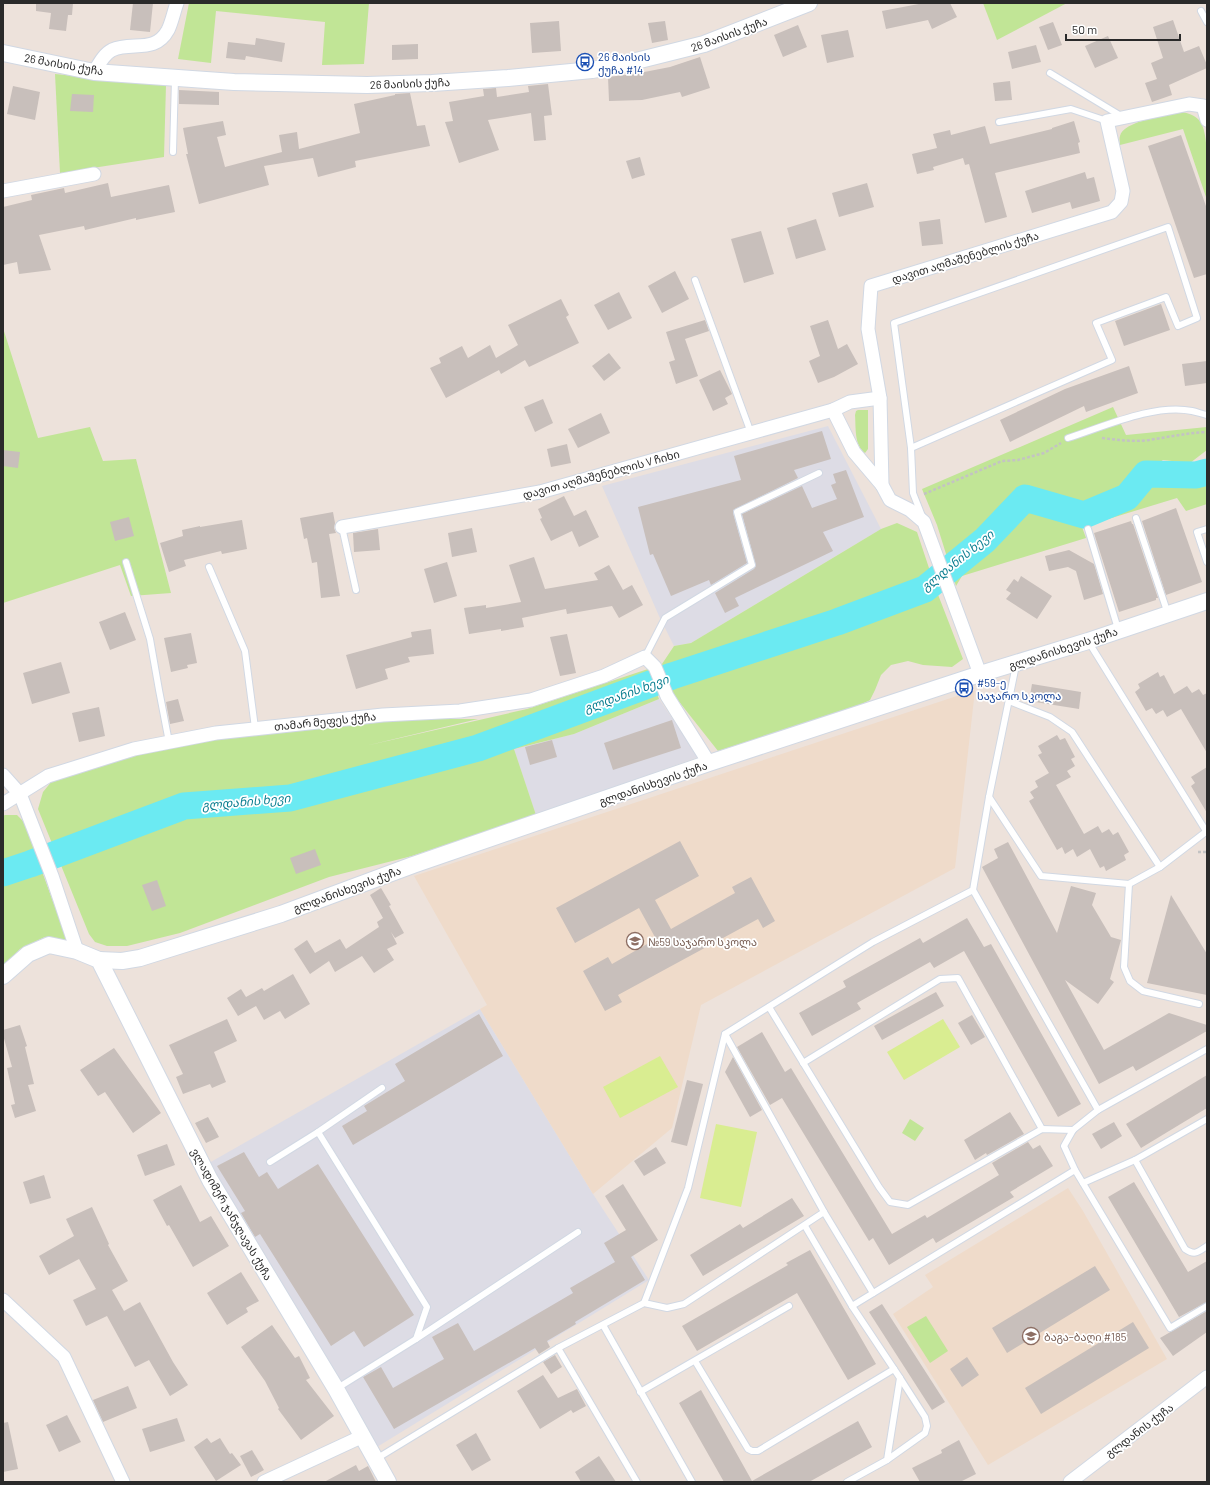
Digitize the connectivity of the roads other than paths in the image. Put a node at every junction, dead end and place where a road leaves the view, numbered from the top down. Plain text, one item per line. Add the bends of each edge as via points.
1 (177, 3) edge
2 (808, 3) edge
3 (1201, 11) dead end
4 (1207, 22) edge
5 (3, 53) edge
6 (94, 72) junction
7 (1050, 73) dead end
8 (175, 77) junction
9 (1205, 104) edge
10 (1122, 117) junction
11 (1207, 120) edge
12 (1107, 121) junction
13 (999, 122) dead end
14 (173, 152) dead end
15 (94, 174) dead end
16 (3, 190) edge
17 (695, 280) dead end
18 (880, 398) junction
19 (833, 410) junction
20 (1207, 415) edge
21 (751, 433) junction
22 (1068, 438) road end
23 (911, 448) junction
24 (819, 473) dead end
25 (882, 485) junction
26 (1136, 518) dead end
27 (925, 525) junction
28 (342, 527) joint
29 (1088, 529) dead end
30 (1207, 529) edge
31 (126, 562) dead end
32 (1207, 562) edge
33 (210, 567) dead end
34 (356, 590) dead end
35 (1207, 601) edge
36 (1168, 614) junction
37 (1119, 631) junction
38 (1088, 641) junction
39 (645, 657) junction
40 (1016, 663) junction
41 (980, 674) junction
42 (1009, 702) junction
43 (255, 728) junction
44 (169, 742) junction
45 (709, 763) junction
46 (3, 775) edge
47 (20, 794) junction
48 (990, 797) junction
49 (3, 804) edge
50 (1206, 831) edge
51 (1160, 867) junction
52 (1129, 884) junction
53 (973, 890) junction
54 (77, 951) junction
55 (99, 960) junction
56 (3, 976) edge
57 (1199, 1004) dead end
58 (769, 1007) junction
59 (725, 1034) junction
60 (1207, 1049) edge
61 (803, 1063) junction
62 (382, 1088) dead end
63 (1098, 1110) junction
64 (1207, 1119) edge
65 (1042, 1129) junction
66 (1072, 1130) junction
67 (318, 1132) junction
68 (1135, 1160) junction
69 (270, 1162) dead end
70 (1075, 1170) junction
71 (1083, 1183) junction
72 (824, 1212) junction
73 (805, 1226) junction
74 (578, 1232) dead end
75 (1207, 1246) edge
76 (873, 1293) junction
77 (3, 1300) edge
78 (644, 1303) junction
79 (790, 1306) dead end
80 (852, 1306) junction
81 (1207, 1306) edge
82 (603, 1325) junction
83 (416, 1339) junction
84 (558, 1348) junction
85 (695, 1361) junction
86 (894, 1369) junction
87 (1207, 1377) edge
88 (900, 1378) junction
89 (336, 1389) junction
90 (640, 1392) junction
91 (363, 1436) junction
92 (376, 1459) junction
93 (887, 1460) junction
94 (123, 1482) edge
95 (264, 1482) edge
96 (388, 1482) edge
97 (636, 1482) edge
98 (692, 1482) edge
99 (847, 1482) edge
100 (1070, 1482) edge

1 - 6 street via 168,30 160,40 147,46 112,51 104,57
2 - 8 street, 26 მაისის ქუჩა via 704,44 649,59 592,70 432,83 367,85 234,82
3 - 4 lane
5 - 6 street, 26 მაისის ქუჩა
6 - 8 street, 26 მაისის ქუჩა
7 - 10 lane
8 - 14 lane
9 - 10 street via 1189,104
9 - 11 street
10 - 12 street
12 - 13 lane via 1071,110
12 - 18 street, დავით აღმაშენებლის ქუჩა via 1123,191 1121,202 1112,212 871,286 868,329
15 - 16 street
17 - 21 lane
18 - 19 street, დავით აღმაშენებლის V ჩიხი via 850,402
18 - 25 street, დავით აღმაშენებლის ქუჩა
19 - 21 street, დავით აღმაშენებლის V ჩიხი
19 - 25 street via 854,452
20 - 22 lane via 1174,410 1145,413
21 - 28 street, დავით აღმაშენებლის V ჩიხი via 540,492
23 - 23 lane via 1112,360 1096,323 1166,297 1178,326 1197,318 1168,228 894,323
23 - 27 lane via 913,493
24 - 39 lane via 737,512 752,565 665,618
25 - 27 street via 890,500 910,510
26 - 36 lane
27 - 41 street
28 - 34 lane
29 - 37 lane
30 - 32 lane via 1197,532
31 - 44 lane via 150,639
33 - 43 lane via 245,651
35 - 36 street, გლდანისხევის ქუჩა
36 - 37 street, გლდანისხევის ქუჩა
37 - 38 street, გლდანისხევის ქუჩა
38 - 40 street, გლდანისხევის ქუჩა
38 - 50 lane
39 - 43 street, თამარ მეფეს ქუჩა via 604,676 531,700 460,711 383,715
39 - 45 street via 655,667 666,696
40 - 41 street, გლდანისხევის ქუჩა
40 - 42 lane
41 - 45 street, გლდანისხევის ქუჩა
42 - 48 lane
42 - 51 lane via 1050,716 1072,732
43 - 44 street, თამარ მეფეს ქუჩა
44 - 47 street, თამარ მეფეს ქუჩა via 134,749 48,776
45 - 55 street, გლდანისხევის ქუჩა via 413,865 281,914 140,958
46 - 47 street
47 - 49 street, თამარ მეფეს ქუჩა
47 - 54 street via 52,876
48 - 52 lane via 1041,876
48 - 53 lane
50 - 51 lane
51 - 52 lane
52 - 57 lane via 1124,967 1130,981 1143,991
53 - 58 lane via 873,942
53 - 63 lane
54 - 55 street
54 - 56 street via 49,945 28,954
55 - 89 street, ვლადიმერ ჯანჯღავას ქუჩა via 210,1180
58 - 59 lane
58 - 61 lane
59 - 72 lane
59 - 78 lane via 688,1188
60 - 63 lane
61 - 65 lane via 890,1202 908,1205
61 - 65 lane via 940,979 958,978
62 - 67 lane
63 - 66 lane
64 - 68 lane
65 - 66 lane
66 - 70 lane via 1064,1146
67 - 69 lane
67 - 83 lane via 427,1307
68 - 71 lane
68 - 75 lane via 1185,1250 1196,1253
70 - 71 lane
70 - 76 lane
71 - 81 lane via 1170,1328
72 - 73 lane
72 - 76 lane
73 - 78 lane via 684,1304 667,1308
73 - 80 lane
74 - 83 lane
76 - 80 lane
77 - 94 street via 64,1356
78 - 82 lane
79 - 85 lane
80 - 86 lane
82 - 84 lane
82 - 90 lane
83 - 89 lane
84 - 92 lane
84 - 97 lane
85 - 86 lane via 748,1449 752,1451 758,1451
85 - 90 lane
86 - 88 lane
87 - 100 street, გლდანის ქუჩა
88 - 93 lane
88 - 93 lane via 925,1417 927,1426 925,1433
89 - 91 street, ვლადიმერ ჯანჯღავას ქუჩა
90 - 98 lane
91 - 92 street, ვლადიმერ ჯანჯღავას ქუჩა
91 - 95 street
92 - 96 street, ვლადიმერ ჯანჯღავას ქუჩა
93 - 99 lane

